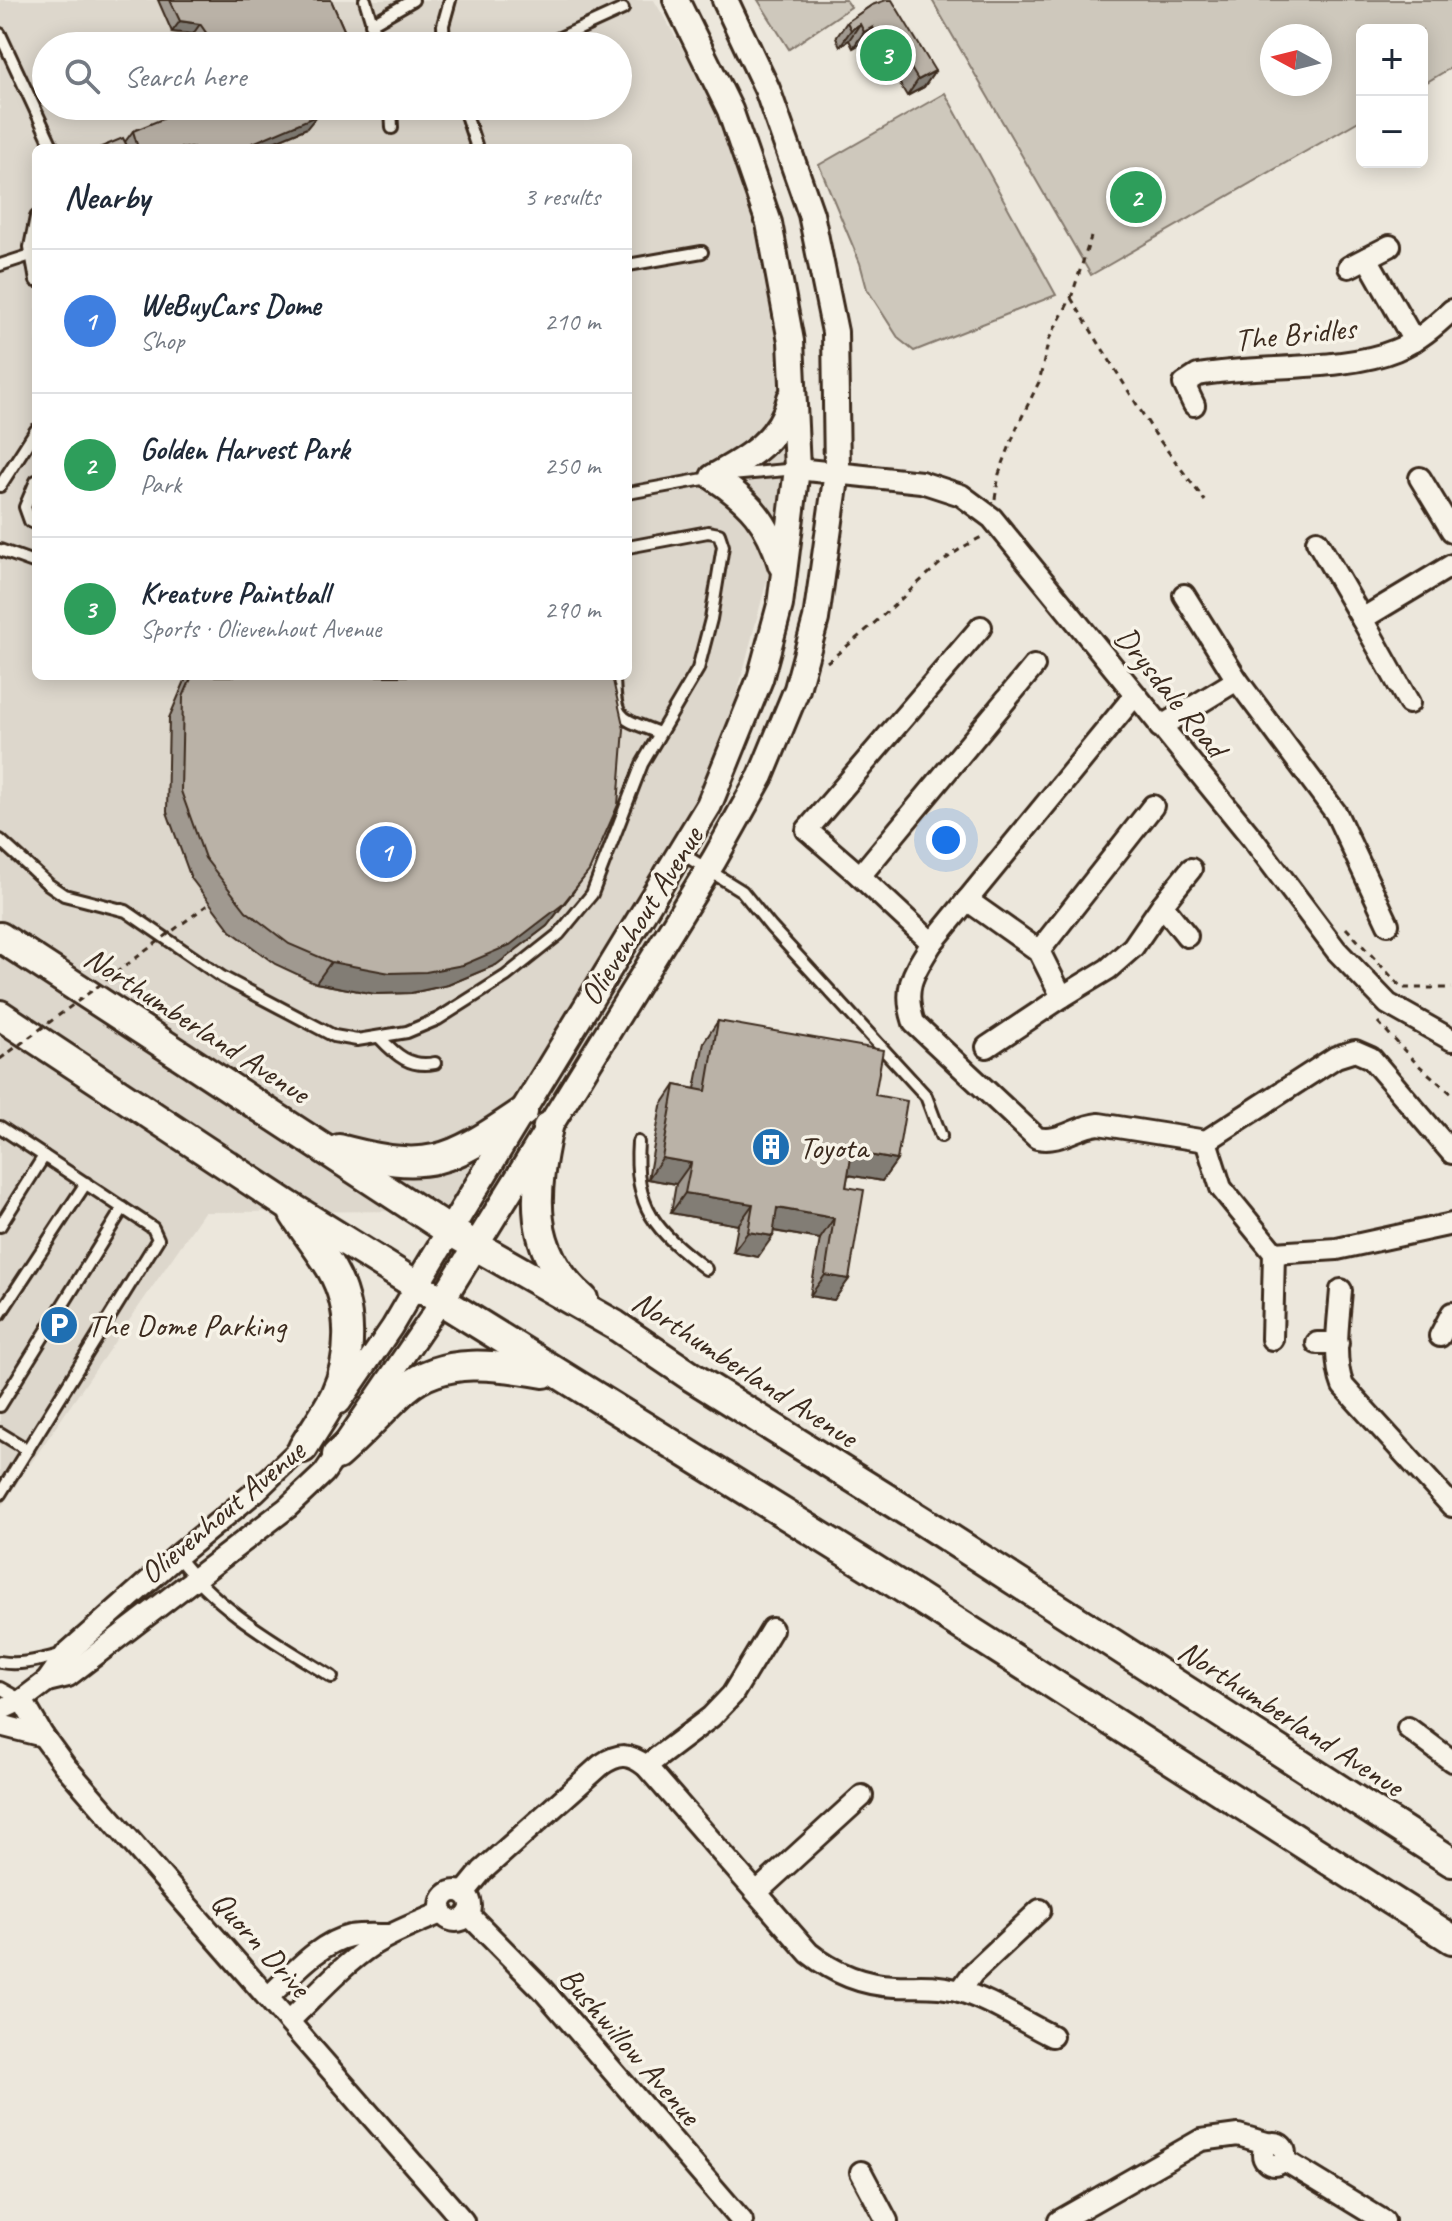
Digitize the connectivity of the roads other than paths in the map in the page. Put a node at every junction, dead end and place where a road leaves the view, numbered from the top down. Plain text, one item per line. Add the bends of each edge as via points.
1 (365, 0) edge
2 (413, 0) edge
3 (450, 0) edge
4 (676, 0) edge
5 (725, 0) edge
6 (623, 9) dead end
7 (371, 24) junction
8 (374, 32) edge
9 (443, 32) edge
10 (573, 32) edge
11 (0, 34) edge
12 (32, 103) edge
13 (40, 120) edge
14 (392, 120) edge
15 (468, 120) edge
16 (392, 128) dead end
17 (51, 144) edge
18 (476, 144) edge
19 (1390, 246) dead end
20 (32, 247) edge
21 (702, 252) dead end
22 (31, 255) junction
23 (32, 260) edge
24 (632, 264) edge
25 (0, 265) edge
26 (1452, 310) edge
27 (1414, 341) junction
28 (793, 387) junction
29 (1194, 405) dead end
30 (32, 436) edge
31 (797, 469) junction
32 (837, 472) junction
33 (713, 477) junction
34 (1420, 478) dead end
35 (0, 486) edge
36 (32, 490) edge
37 (632, 492) edge
38 (32, 522) edge
39 (1452, 531) edge
40 (1317, 541) dead end
41 (632, 546) edge
42 (0, 550) edge
43 (32, 562) edge
44 (1452, 565) edge
45 (784, 575) junction
46 (1184, 595) dead end
47 (1362, 619) junction
48 (981, 627) dead end
49 (1034, 666) dead end
50 (614, 680) edge
51 (1237, 680) junction
52 (1135, 695) junction
53 (1409, 703) dead end
54 (1160, 727) junction
55 (659, 733) junction
56 (1153, 806) dead end
57 (0, 840) edge
58 (680, 852) junction
59 (1191, 869) dead end
60 (707, 871) junction
61 (860, 876) junction
62 (967, 900) junction
63 (1162, 905) junction
64 (1388, 924) dead end
65 (1187, 936) dead end
66 (0, 937) edge
67 (932, 943) junction
68 (1039, 951) junction
69 (1062, 997) junction
70 (0, 1015) edge
71 (380, 1038) junction
72 (1452, 1040) edge
73 (987, 1047) dead end
74 (435, 1063) dead end
75 (523, 1112) junction
76 (548, 1127) junction
77 (1, 1130) edge
78 (941, 1136) dead end
79 (1206, 1141) junction
80 (315, 1142) junction
81 (638, 1142) dead end
82 (1452, 1153) edge
83 (44, 1156) junction
84 (86, 1183) junction
85 (289, 1206) junction
86 (123, 1208) junction
87 (1452, 1224) edge
88 (0, 1226) edge
89 (448, 1230) junction
90 (475, 1246) junction
91 (1274, 1253) junction
92 (706, 1269) dead end
93 (416, 1286) junction
94 (1341, 1290) dead end
95 (441, 1302) junction
96 (1452, 1313) edge
97 (0, 1314) edge
98 (615, 1325) junction
99 (1440, 1336) dead end
100 (1272, 1339) dead end
101 (1317, 1343) dead end
102 (1338, 1343) junction
103 (557, 1375) junction
104 (0, 1406) edge
105 (0, 1433) edge
106 (303, 1448) junction
107 (28, 1450) junction
108 (337, 1455) junction
109 (0, 1494) edge
110 (1452, 1506) edge
111 (177, 1556) junction
112 (194, 1579) junction
113 (772, 1629) dead end
114 (66, 1654) junction
115 (0, 1662) edge
116 (332, 1677) dead end
117 (47, 1681) junction
118 (0, 1688) edge
119 (22, 1700) junction
120 (0, 1710) edge
121 (0, 1725) edge
122 (1408, 1728) dead end
123 (43, 1736) junction
124 (1452, 1761) edge
125 (646, 1766) junction
126 (862, 1796) dead end
127 (1452, 1862) edge
128 (757, 1892) junction
129 (464, 1893) junction
130 (1040, 1910) dead end
131 (443, 1912) junction
132 (468, 1914) junction
133 (389, 1935) junction
134 (1452, 1939) edge
135 (960, 1991) junction
136 (268, 1997) junction
137 (289, 2021) junction
138 (1052, 2036) dead end
139 (861, 2172) dead end
140 (463, 2221) edge
141 (742, 2221) edge
142 (887, 2221) edge
143 (1059, 2221) edge
144 (1384, 2221) edge

1 - 7 lane
2 - 7 lane
3 - 9 lane
4 - 28 street, Olievenhout Avenue via 730,110 769,223 791,341
5 - 32 street, Olievenhout Avenue via 767,89 811,214 835,332
6 - 10 lane
7 - 8 lane
11 - 12 lane
13 - 17 lane
14 - 16 lane
15 - 18 lane
19 - 27 street, The Bridles via 1358,263
20 - 22 lane
21 - 24 lane
22 - 23 lane
22 - 25 lane
26 - 27 street, The Bridles
27 - 29 street, The Bridles via 1382,355 1342,362 1179,378
28 - 31 street, Olievenhout Avenue
28 - 33 street via 788,411 772,437
30 - 35 lane
31 - 32 street, Drysdale Road
31 - 33 lane
31 - 45 street, Olievenhout Avenue
32 - 52 street, Drysdale Road via 921,482 961,495
32 - 60 street, Olievenhout Avenue via 816,619 797,689 761,776
33 - 37 lane
33 - 45 street via 761,517
34 - 39 street
36 - 38 lane via 25,507
40 - 47 street
41 - 55 lane via 708,532 719,534 723,542 698,669
42 - 43 lane
44 - 47 street
45 - 58 street, Olievenhout Avenue via 760,679 709,805
46 - 51 street
47 - 53 street
48 - 61 street via 807,830
49 - 61 street
50 - 55 lane via 619,714
51 - 54 street
51 - 64 street via 1336,813
52 - 54 street, Drysdale Road
52 - 62 street
54 - 72 street, Drysdale Road via 1368,986 1388,1004
55 - 71 lane via 592,894 559,934 448,1014
56 - 68 street
57 - 71 lane via 64,895 126,911 281,1011 334,1036
58 - 60 lane
58 - 75 street, Olievenhout Avenue
59 - 63 street
60 - 76 street, Olievenhout Avenue
60 - 78 lane via 742,891 913,1080 932,1109
61 - 67 street
62 - 67 street
62 - 68 street
63 - 65 street
63 - 69 street via 1121,959
66 - 80 main road, Northumberland Avenue
67 - 79 street via 908,989 914,1023 1037,1138 1056,1139 1099,1124
68 - 69 street
69 - 73 street
70 - 85 main road
71 - 74 lane via 404,1060
75 - 80 main road via 464,1150 420,1162 392,1162
75 - 89 street, Olievenhout Avenue
76 - 90 street, Olievenhout Avenue
76 - 98 main road via 538,1175 540,1234 564,1280
77 - 83 lane
79 - 82 street via 1336,1057 1355,1051 1371,1058
79 - 91 street via 1221,1188
80 - 89 main road, Northumberland Avenue
81 - 92 lane via 642,1198 663,1235
83 - 84 lane
83 - 88 lane
84 - 86 lane
84 - 97 lane
85 - 93 main road
85 - 106 main road via 332,1269 348,1329 345,1366 335,1394
86 - 104 lane
86 - 107 lane via 153,1228 157,1244
87 - 91 street via 1337,1249
89 - 90 main road, Northumberland Avenue
89 - 93 street, Olievenhout Avenue
90 - 95 street, Olievenhout Avenue
90 - 98 main road, Northumberland Avenue
91 - 100 street
93 - 95 main road
93 - 106 street, Olievenhout Avenue via 346,1396
94 - 102 street
95 - 103 main road
95 - 108 street, Olievenhout Avenue
96 - 99 street
98 - 127 main road, Northumberland Avenue
101 - 102 street
102 - 110 street via 1343,1386
103 - 108 main road via 498,1365 441,1371 407,1387
103 - 134 main road via 875,1570
105 - 107 lane
106 - 111 street, Olievenhout Avenue
107 - 109 lane
108 - 112 street, Olievenhout Avenue via 287,1508
111 - 112 lane
111 - 114 street, Olievenhout Avenue
112 - 116 lane via 259,1633
112 - 117 street, Olievenhout Avenue via 68,1676
113 - 125 street via 732,1695
114 - 115 lane
114 - 117 street, Olievenhout Avenue
117 - 119 street, Olievenhout Avenue
118 - 119 lane
119 - 120 street, Olievenhout Avenue
119 - 123 street, Quorn Drive
121 - 123 street
122 - 124 street
123 - 136 street, Quorn Drive
125 - 128 street
125 - 129 street via 623,1755 601,1765
126 - 128 street
128 - 135 street via 809,1953 842,1974 868,1983
129 - 131 street via 447,1895
129 - 132 street via 471,1905
130 - 135 street
131 - 132 street via 455,1920
131 - 133 street
132 - 141 street, Bushwillow Avenue via 542,1989
133 - 136 street via 338,1940
133 - 137 street via 353,1960
135 - 138 street
136 - 137 street, Quorn Drive
137 - 140 street, Quorn Drive
139 - 142 street
143 - 144 street via 1188,2147 1238,2135 1277,2143 1286,2154 1284,2160

